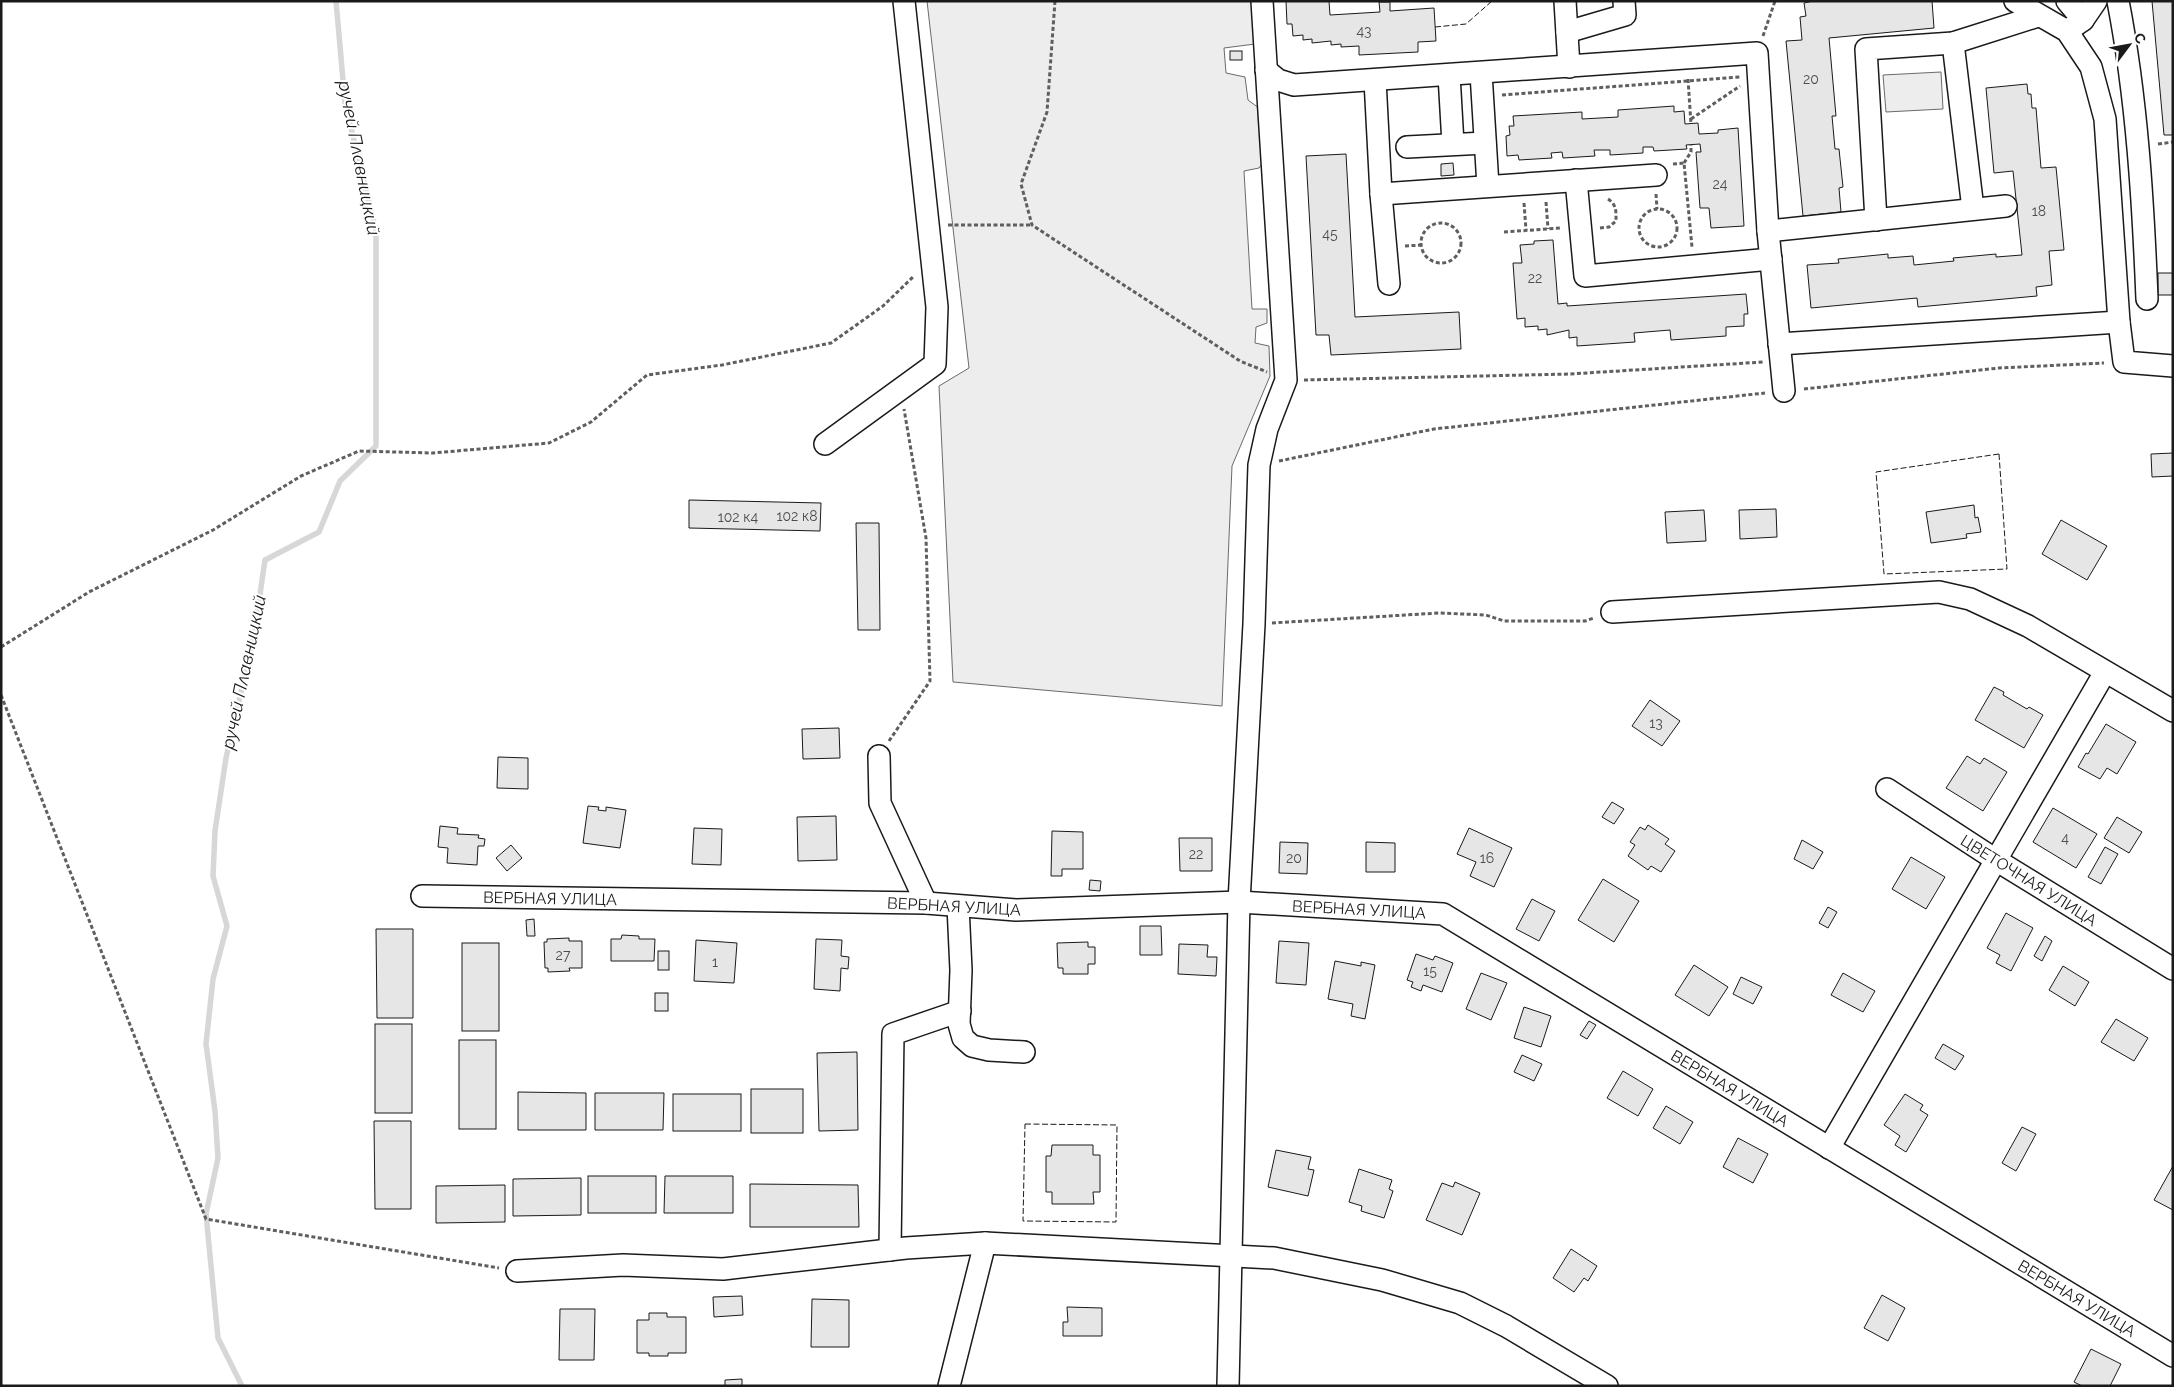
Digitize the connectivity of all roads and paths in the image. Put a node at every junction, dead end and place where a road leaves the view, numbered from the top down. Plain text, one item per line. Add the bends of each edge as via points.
1 (904, 1) edge
2 (1054, 1) edge
3 (1262, 1) edge
4 (1565, 1) edge
5 (1624, 1) edge
6 (1775, 1) edge
7 (2015, 1) edge
8 (2067, 1) edge
9 (2096, 1) edge
10 (2118, 1) edge
11 (2038, 16) junction
12 (2075, 25) junction
13 (1567, 32) junction
14 (1953, 43) junction
15 (1757, 53) junction
16 (1686, 58) junction
17 (1569, 67) junction
18 (1266, 70) junction
19 (1481, 73) junction
20 (1449, 75) junction
21 (1758, 76) junction
22 (1375, 80) junction
23 (1688, 80) junction
24 (1482, 96) junction
25 (1485, 143) junction
26 (1453, 144) junction
27 (1691, 145) dead end
28 (1407, 147) dead end
29 (1684, 162) junction
30 (1660, 170) joint
31 (1576, 180) junction
32 (1488, 186) junction
33 (1381, 194) junction
34 (1546, 202) dead end
35 (1524, 203) dead end
36 (2006, 206) dead end
37 (1973, 209) junction
38 (1876, 220) junction
39 (929, 225) junction
40 (1032, 225) junction
41 (1548, 228) dead end
42 (1526, 230) dead end
43 (1768, 231) junction
44 (1661, 247) joint
45 (932, 258) junction
46 (1771, 259) junction
47 (1444, 263) joint
48 (1694, 266) junction
49 (1389, 284) dead end
50 (2147, 299) dead end
51 (2119, 322) junction
52 (1780, 352) junction
53 (2124, 362) junction
54 (2173, 366) edge
55 (1286, 380) junction
56 (901, 388) junction
57 (1784, 391) junction
58 (825, 444) dead end
59 (1260, 465) junction
60 (1612, 612) joint
61 (1254, 624) junction
62 (1, 648) edge
63 (2105, 672) junction
64 (1, 695) edge
65 (2173, 711) edge
66 (878, 756) joint
67 (1887, 789) dead end
68 (1996, 860) junction
69 (422, 896) dead end
70 (1240, 902) junction
71 (926, 903) junction
72 (958, 906) junction
73 (2173, 969) edge
74 (960, 1011) junction
75 (1024, 1052) dead end
76 (1829, 1148) junction
77 (985, 1243) junction
78 (890, 1250) junction
79 (1230, 1256) junction
80 (516, 1271) joint
81 (2173, 1356) edge
82 (949, 1386) edge
83 (1228, 1386) edge
84 (1606, 1386) edge

1 - 39 street
2 - 40 path via 1047,112 1021,184
3 - 18 street
4 - 13 street
5 - 13 street via 1625,15
6 - 15 path
7 - 11 street
8 - 12 street
9 - 12 street
10 - 50 street via 2126,44 2143,200
11 - 12 street
11 - 14 street
12 - 51 street via 2105,119
13 - 17 street
14 - 37 street
14 - 38 street via 1866,49
15 - 16 street
15 - 21 street
16 - 17 street
16 - 23 path
17 - 19 street
18 - 22 street via 1278,80 1294,86
18 - 55 street
19 - 20 street
19 - 24 street
20 - 22 street
20 - 26 street
21 - 23 path
21 - 23 path via 1691,121
21 - 43 street
22 - 33 street
23 - 24 path
24 - 25 street
25 - 26 street
25 - 32 street
26 - 28 street
27 - 29 path via 1691,152
29 - 30 path
29 - 48 path
30 - 31 street
31 - 32 street
31 - 48 street via 1585,276
32 - 33 street
33 - 49 street
34 - 41 path
35 - 42 path
36 - 37 street
37 - 38 street
38 - 43 street
39 - 40 path
39 - 45 street
40 - 55 path via 1240,361
43 - 46 street
44 - 44 path via 1673,240 1678,226 1671,213 1657,209 1644,216 1639,230 1646,243
45 - 56 street via 937,307 935,364
45 - 62 path via 883,306 831,342 722,365 647,375 591,422 549,443 433,453 358,451 301,476 213,530 89,592
46 - 48 street
46 - 52 street
47 - 47 path via 1457,256 1461,241 1454,227 1440,223 1426,230 1422,245 1429,258
51 - 52 street
51 - 53 street
52 - 55 path via 1570,374
52 - 57 street
53 - 54 street
53 - 57 path via 1999,368
55 - 59 street via 1267,429
56 - 58 street
56 - 66 path via 926,538 930,681
57 - 59 path via 1434,429
59 - 61 street
60 - 61 path via 1585,621 1504,621 1486,615 1439,613
60 - 63 street via 1939,592 1970,599 2028,626
61 - 70 street
63 - 65 street
63 - 68 street
64 - 80 path via 206,1219
66 - 71 street via 880,803
67 - 68 street, ЦВЕТОЧНАЯ УЛИЦА
68 - 73 street, ЦВЕТОЧНАЯ УЛИЦА
68 - 76 street
69 - 71 street, ВЕРБНАЯ УЛИЦА
70 - 72 street, ВЕРБНАЯ УЛИЦА via 1016,910
70 - 76 street, ВЕРБНАЯ УЛИЦА via 1443,914
70 - 79 street
71 - 72 street, ВЕРБНАЯ УЛИЦА
72 - 74 street
74 - 75 street via 963,1038 972,1046
74 - 78 street via 893,1034
76 - 81 street, ВЕРБНАЯ УЛИЦА
77 - 78 street
77 - 79 street
77 - 82 street
78 - 80 street via 723,1270 622,1265
79 - 83 street
79 - 84 street via 1274,1258 1382,1280 1460,1303 1506,1326

